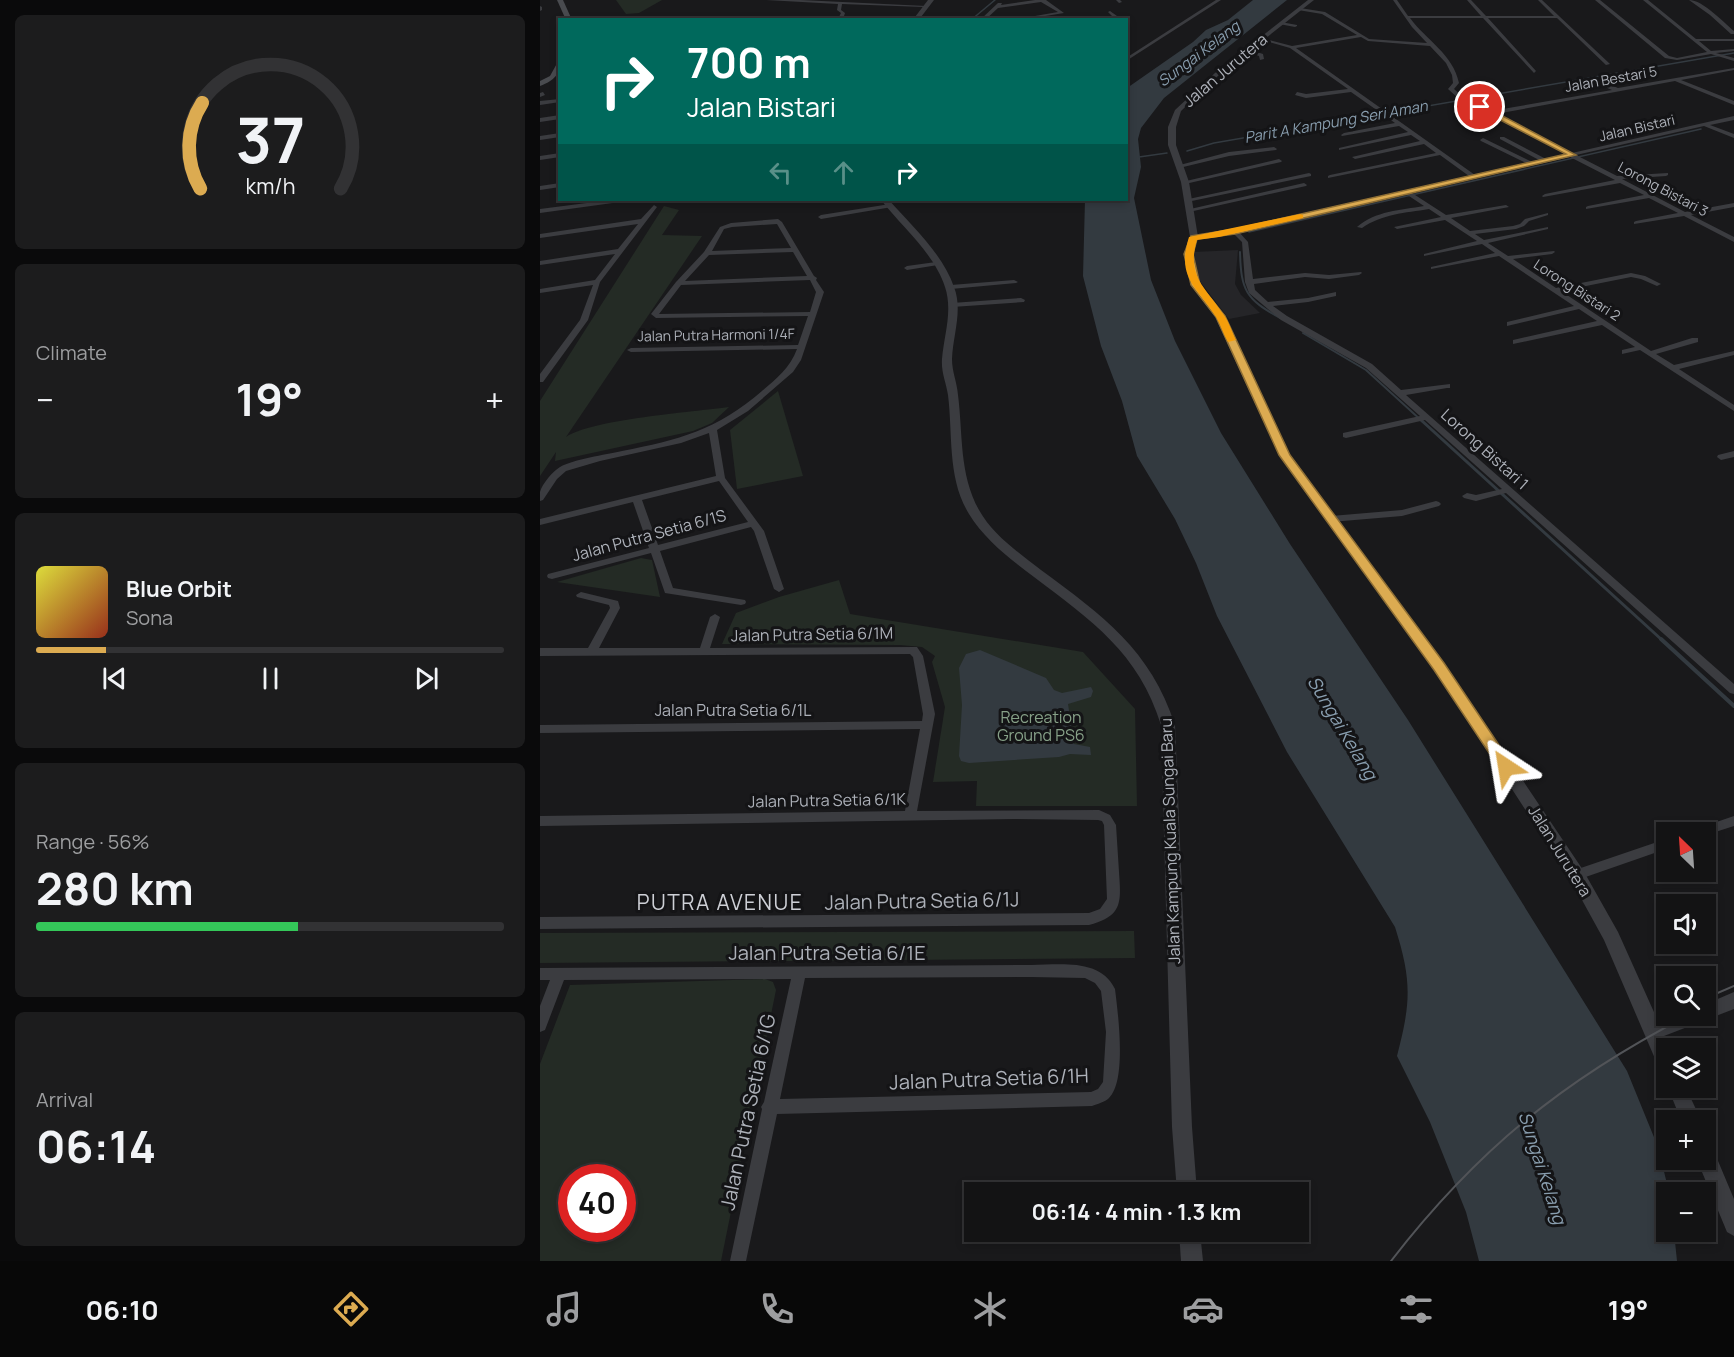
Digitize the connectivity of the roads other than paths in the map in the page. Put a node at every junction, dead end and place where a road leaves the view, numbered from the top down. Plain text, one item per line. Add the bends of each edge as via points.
1 (560, 0) edge
2 (768, 0) edge
3 (931, 0) edge
4 (1005, 0) edge
5 (1043, 0) edge
6 (1219, 0) edge
7 (1311, 0) edge
8 (1395, 0) edge
9 (1469, 0) edge
10 (1540, 0) edge
11 (1596, 0) edge
12 (1645, 0) edge
13 (1691, 0) edge
14 (788, 2) junction
15 (834, 2) edge
16 (840, 3) junction
17 (924, 6) junction
18 (780, 7) dead end
19 (996, 7) junction
20 (1300, 9) junction
21 (1110, 12) dead end
22 (1035, 17) dead end
23 (1407, 17) junction
24 (1483, 17) junction
25 (1558, 17) junction
26 (568, 18) edge
27 (820, 18) edge
28 (919, 18) edge
29 (984, 18) edge
30 (1112, 18) edge
31 (1281, 23) junction
32 (1295, 26) dead end
33 (1733, 33) edge
34 (1360, 36) junction
35 (1260, 39) junction
36 (1695, 40) junction
37 (1734, 40) edge
38 (1362, 43) dead end
39 (1433, 45) junction
40 (1294, 48) junction
41 (1247, 50) junction
42 (1734, 50) edge
43 (1710, 53) junction
44 (1128, 59) edge
45 (1262, 59) dead end
46 (1734, 60) edge
47 (1608, 64) dead end
48 (558, 65) edge
49 (1733, 69) edge
50 (1534, 72) dead end
51 (1593, 80) dead end
52 (1676, 80) junction
53 (558, 81) edge
54 (541, 90) edge
55 (1352, 90) junction
56 (1618, 90) junction
57 (1297, 94) dead end
58 (558, 100) edge
59 (540, 103) edge
60 (1734, 104) edge
61 (1491, 113) junction
62 (558, 117) edge
63 (1734, 118) edge
64 (540, 120) edge
65 (1400, 124) junction
66 (1705, 124) junction
67 (1411, 133) junction
68 (558, 135) edge
69 (1344, 135) dead end
70 (1734, 136) edge
71 (540, 138) edge
72 (1502, 138) dead end
73 (1423, 141) junction
74 (1483, 141) dead end
75 (1274, 148) dead end
76 (1341, 149) dead end
77 (1439, 154) junction
78 (558, 155) edge
79 (1354, 155) dead end
80 (1577, 157) junction
81 (540, 158) edge
82 (1278, 161) dead end
83 (1545, 161) junction
84 (1532, 164) junction
85 (1179, 166) junction
86 (1666, 174) dead end
87 (1309, 175) dead end
88 (1330, 177) dead end
89 (1474, 177) junction
90 (1619, 179) junction
91 (1185, 182) junction
92 (558, 185) edge
93 (1304, 185) dead end
94 (1250, 187) junction
95 (540, 188) edge
96 (1410, 194) junction
97 (1260, 195) junction
98 (1545, 196) dead end
99 (1651, 196) junction
100 (613, 201) edge
101 (888, 203) edge
102 (1188, 205) junction
103 (1734, 205) edge
104 (654, 207) dead end
105 (1430, 207) junction
106 (1506, 207) dead end
107 (1588, 208) dead end
108 (540, 211) edge
109 (1546, 214) dead end
110 (1684, 214) junction
111 (821, 217) dead end
112 (1446, 217) junction
113 (643, 221) junction
114 (1636, 223) dead end
115 (1360, 227) dead end
116 (1397, 227) dead end
117 (1546, 228) dead end
118 (1235, 231) junction
119 (1470, 233) junction
120 (540, 236) edge
121 (1194, 237) junction
122 (1734, 240) edge
123 (1483, 242) junction
124 (795, 250) junction
125 (621, 251) junction
126 (1552, 252) dead end
127 (707, 253) junction
128 (1426, 255) dead end
129 (1503, 256) junction
130 (540, 263) edge
131 (936, 264) junction
132 (1433, 267) dead end
133 (908, 268) dead end
134 (1359, 273) dead end
135 (814, 278) junction
136 (597, 282) junction
137 (1014, 282) dead end
138 (1249, 282) junction
139 (678, 283) junction
140 (1657, 284) dead end
141 (951, 287) junction
142 (1556, 290) junction
143 (540, 291) edge
144 (1333, 294) dead end
145 (1021, 300) dead end
146 (1266, 304) junction
147 (952, 305) junction
148 (1580, 307) junction
149 (813, 314) junction
150 (1604, 322) junction
151 (1510, 324) dead end
152 (1695, 340) dead end
153 (1516, 342) dead end
154 (802, 347) junction
155 (1642, 347) junction
156 (631, 350) dead end
157 (1624, 352) dead end
158 (1734, 352) edge
159 (1651, 353) junction
160 (1673, 368) junction
161 (540, 380) edge
162 (1447, 386) dead end
163 (1401, 393) junction
164 (1718, 398) junction
165 (1734, 400) edge
166 (1734, 409) edge
167 (1420, 418) junction
168 (713, 429) junction
169 (1346, 435) dead end
170 (1734, 454) edge
171 (1721, 457) dead end
172 (721, 478) junction
173 (1504, 490) junction
174 (1467, 496) dead end
175 (540, 498) edge
176 (637, 499) junction
177 (1436, 504) dead end
178 (1331, 519) junction
179 (540, 522) edge
180 (754, 522) junction
181 (656, 549) junction
182 (552, 576) dead end
183 (779, 589) dead end
184 (581, 595) dead end
185 (741, 602) dead end
186 (715, 617) dead end
187 (592, 651) junction
188 (704, 651) junction
189 (540, 652) edge
190 (1734, 690) edge
191 (926, 725) junction
192 (540, 729) edge
193 (910, 816) junction
194 (540, 821) edge
195 (1734, 821) edge
196 (1110, 825) joint
197 (1716, 827) edge
198 (1656, 847) edge
199 (1577, 875) junction
200 (540, 923) edge
201 (799, 972) junction
202 (540, 974) edge
203 (559, 974) junction
204 (1108, 989) joint
205 (1734, 1000) edge
206 (1716, 1008) edge
207 (540, 1025) edge
208 (1667, 1026) edge
209 (1653, 1031) junction
210 (1656, 1038) edge
211 (769, 1107) junction
212 (1712, 1170) edge
213 (1186, 1182) edge
214 (1734, 1225) edge
215 (1191, 1242) edge
216 (738, 1261) edge
217 (1192, 1261) edge

1 - 26 main road
2 - 14 street
3 - 17 street
4 - 19 street
5 - 19 street
5 - 22 street via 1062,13
6 - 44 street
7 - 20 street, Jalan Jurutera
8 - 23 street
9 - 24 street
10 - 25 street
11 - 43 street via 1667,57
12 - 36 street
13 - 33 street
14 - 15 street
14 - 18 street
15 - 16 street
16 - 17 street
16 - 27 street via 841,18
17 - 28 street
19 - 29 street
20 - 31 street, Jalan Jurutera
20 - 34 street via 1323,13
21 - 30 street via 1115,16
23 - 24 street
23 - 39 street
24 - 25 street
24 - 50 street
25 - 47 street
31 - 32 street
31 - 35 street, Jalan Jurutera
34 - 39 street
34 - 40 street
35 - 40 street
35 - 41 street, Jalan Jurutera
36 - 37 street
36 - 43 street
38 - 40 street
39 - 61 street, Lorong Bistari 3 via 1456,75 1451,89
40 - 55 street
41 - 45 street
41 - 85 street, Jalan Jurutera via 1178,110 1172,127 1172,145
42 - 43 street
43 - 46 street
48 - 54 main road
49 - 52 street, Jalan Bestari 5
51 - 56 street
52 - 56 street, Jalan Bestari 5
52 - 60 street
53 - 54 main road
55 - 57 street
55 - 65 street
56 - 61 street, Jalan Bestari 5
58 - 59 street
61 - 80 street, Lorong Bistari 3
62 - 64 street
63 - 66 street, Jalan Bistari
65 - 67 street
65 - 69 street
66 - 70 street
66 - 80 street, Jalan Bistari
67 - 73 street
67 - 76 street
68 - 71 street
72 - 83 street
73 - 77 street
73 - 79 street
74 - 84 street
75 - 85 street
77 - 88 street
77 - 89 street
78 - 81 street
80 - 83 street, Jalan Bistari
80 - 90 street, Lorong Bistari 3
82 - 91 street
83 - 84 street, Jalan Bistari
84 - 89 street, Jalan Bistari
85 - 91 street, Jalan Jurutera
86 - 90 street
87 - 94 street
89 - 96 street, Jalan Bistari
90 - 98 street
90 - 99 street, Lorong Bistari 3
91 - 102 street, Jalan Jurutera
92 - 95 street
93 - 97 street
94 - 97 street
94 - 102 street
96 - 105 street, Lorong Bistari 2
96 - 118 street, Jalan Bistari
97 - 102 street
99 - 107 street
99 - 110 street, Lorong Bistari 3
100 - 108 street
101 - 111 street
101 - 131 street, Jalan Kampung Kuala Sungai Baru
102 - 121 street, Jalan Jurutera
103 - 110 street
104 - 113 street
105 - 112 street, Lorong Bistari 2
105 - 115 street via 1383,216
106 - 112 street
109 - 119 street via 1514,228
110 - 114 street
110 - 122 street, Lorong Bistari 3
112 - 116 street
112 - 119 street, Lorong Bistari 2
113 - 120 street
113 - 125 street
117 - 123 street
118 - 121 street, Jalan Bistari
118 - 138 street via 1245,242
119 - 123 street, Lorong Bistari 2
121 - 178 street, Jalan Jurutera via 1188,254 1196,285 1220,316 1285,455
123 - 128 street
123 - 129 street, Lorong Bistari 2
124 - 127 street
124 - 127 street via 778,222 725,225
124 - 135 street
125 - 130 street
125 - 136 street
126 - 129 street
127 - 139 street
129 - 132 street
129 - 142 street, Lorong Bistari 2
131 - 133 street
131 - 141 street, Jalan Kampung Kuala Sungai Baru
134 - 138 street
135 - 139 street
135 - 149 street via 820,292
136 - 143 street
136 - 161 street via 584,320
137 - 141 street
138 - 146 street, Lorong Bistari 1 via 1252,291
139 - 149 street via 656,314 660,317
140 - 142 street via 1632,275
141 - 147 street, Jalan Kampung Kuala Sungai Baru
142 - 148 street, Lorong Bistari 2
144 - 146 street
145 - 147 street
146 - 163 street, Lorong Bistari 1 via 1370,366
147 - 213 street, Jalan Kampung Kuala Sungai Baru via 947,368 961,482 968,500 997,541 1118,639 1135,658 1164,707 1168,725
148 - 150 street, Lorong Bistari 2
148 - 151 street
149 - 154 street
150 - 153 street
150 - 155 street, Lorong Bistari 2
152 - 159 street
154 - 156 street, Jalan Putra Harmoni 1/4F
154 - 168 street via 790,370
155 - 157 street
155 - 159 street, Lorong Bistari 2
158 - 160 street
159 - 160 street, Lorong Bistari 2
160 - 164 street, Lorong Bistari 2
162 - 163 street
163 - 167 street, Lorong Bistari 1
164 - 165 street
164 - 166 street, Lorong Bistari 2
167 - 169 street
167 - 173 street, Lorong Bistari 1
168 - 172 street
168 - 175 street via 563,469
170 - 171 street
172 - 176 street
172 - 180 street
173 - 174 street via 1476,498
173 - 190 street, Lorong Bistari 1
176 - 179 street
176 - 181 street
177 - 178 street via 1402,513
178 - 199 street, Jalan Jurutera via 1439,666
180 - 181 street, Jalan Putra Setia 6/1S
180 - 183 street
181 - 182 street, Jalan Putra Setia 6/1S
181 - 185 street via 669,591
184 - 187 street via 609,600 615,608
186 - 188 street
187 - 188 street, Jalan Putra Setia 6/1M
187 - 189 street, Jalan Putra Setia 6/1M
188 - 191 street, Jalan Putra Setia 6/1M via 913,650 918,656 929,714
191 - 192 street, Jalan Putra Setia 6/1L
191 - 193 street, Jalan Putra Setia 6/1M
193 - 194 street, Jalan Putra Setia 6/1K
193 - 196 street, Jalan Putra Setia 6/1K via 1099,815
195 - 197 street
196 - 200 street, Jalan Putra Setia 6/1J via 1114,899 1110,909 1089,919
198 - 199 street
199 - 209 street, Jalan Jurutera via 1612,937
201 - 203 street, Jalan Putra Setia 6/1E
201 - 204 street, Jalan Putra Setia 6/1E via 1088,972
201 - 211 street, Jalan Putra Setia 6/1G
202 - 203 street, Jalan Putra Setia 6/1E
203 - 207 street
204 - 211 street, Jalan Putra Setia 6/1H via 1113,1032 1110,1084 1103,1094 1092,1099
205 - 206 street
208 - 209 street
209 - 210 street, Jalan Jurutera
211 - 216 street, Jalan Putra Setia 6/1G
212 - 214 street
215 - 217 street

